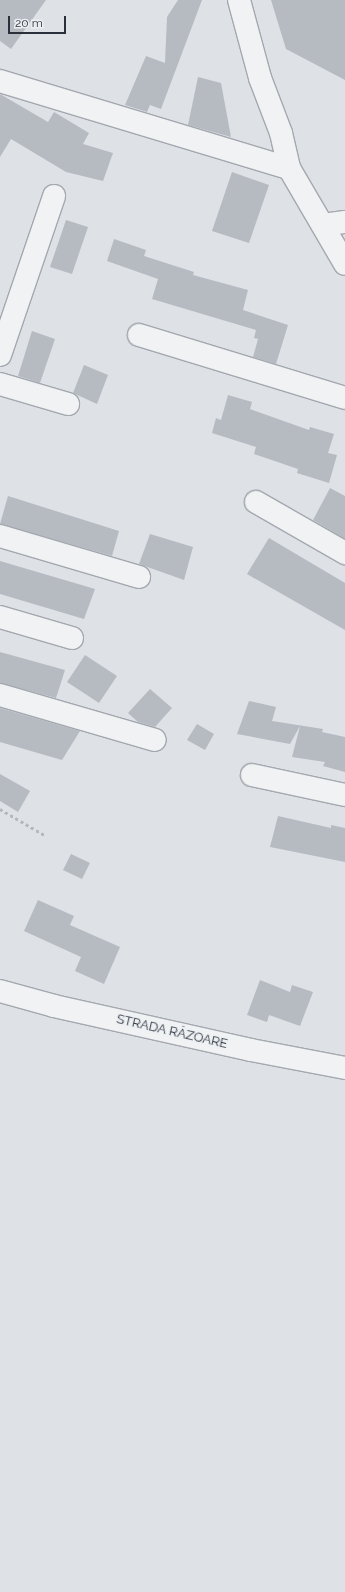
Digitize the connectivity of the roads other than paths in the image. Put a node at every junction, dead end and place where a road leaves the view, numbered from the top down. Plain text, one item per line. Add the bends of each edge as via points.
1 (239, 0) edge
2 (0, 81) edge
3 (289, 168) junction
4 (54, 196) dead end
5 (345, 222) edge
6 (323, 225) junction
7 (345, 264) edge
8 (139, 335) dead end
9 (0, 355) edge
10 (0, 384) edge
11 (345, 398) edge
12 (68, 404) dead end
13 (256, 502) dead end
14 (0, 536) edge
15 (345, 553) edge
16 (139, 577) dead end
17 (0, 617) edge
18 (72, 638) dead end
19 (0, 695) edge
20 (154, 740) dead end
21 (252, 775) dead end
22 (345, 795) edge
23 (0, 991) edge
24 (345, 1068) edge

1 - 3 street via 260,78 281,133
2 - 3 street
3 - 6 street
4 - 9 street
5 - 6 street
6 - 7 street
8 - 11 street
10 - 12 street
13 - 15 street
14 - 16 street
17 - 18 street
19 - 20 street
21 - 22 street
23 - 24 street, STRADA RĂZOARE via 54,1006 251,1050

